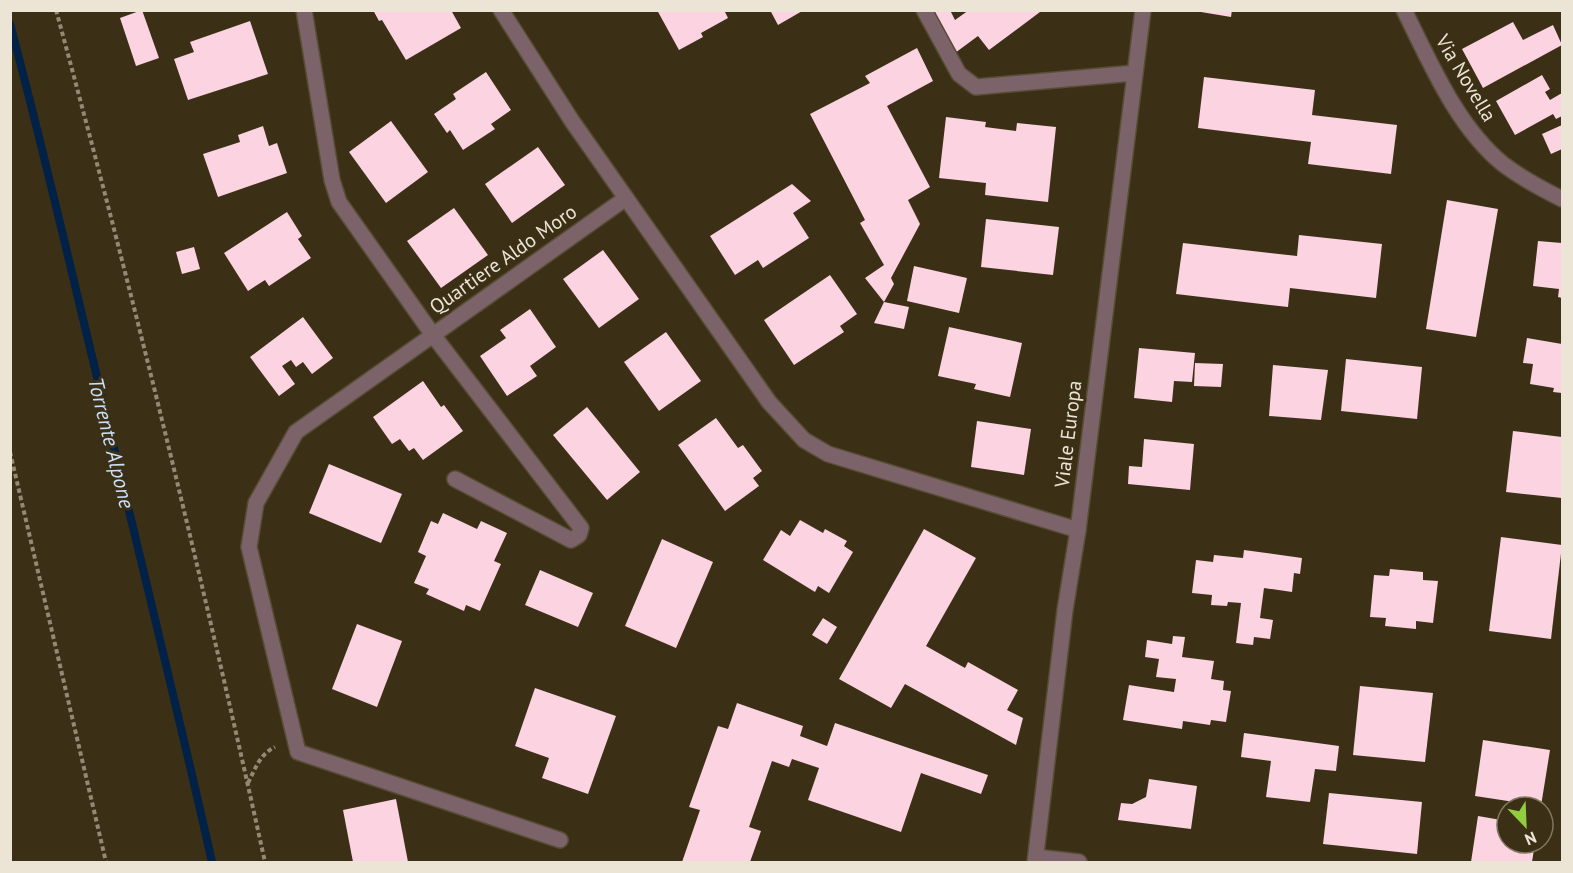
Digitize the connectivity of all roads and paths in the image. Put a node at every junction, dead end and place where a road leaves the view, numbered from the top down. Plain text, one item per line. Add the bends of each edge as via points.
1 (56, 10) edge
2 (304, 10) edge
3 (501, 10) edge
4 (924, 10) edge
5 (1143, 10) edge
6 (1404, 10) edge
7 (1135, 73) junction
8 (626, 198) junction
9 (1563, 199) edge
10 (433, 335) junction
11 (10, 452) edge
12 (455, 479) dead end
13 (1078, 530) junction
14 (295, 738) junction
15 (248, 784) junction
16 (561, 840) dead end
17 (1035, 860) edge
18 (106, 862) edge
19 (265, 862) edge
20 (1079, 862) edge

1 - 15 path via 174,469
2 - 10 street, Quartiere Aldo Moro via 339,202
3 - 8 street
4 - 7 street via 959,74 976,87
5 - 7 street, Viale Europa
6 - 9 street, Via Novella via 1443,89 1475,136 1503,164
7 - 13 street, Viale Europa
8 - 10 street, Quartiere Aldo Moro
8 - 13 street via 769,402 804,440 828,454
10 - 12 street via 581,528 579,535 571,540
10 - 14 street via 296,432 256,503 249,547
11 - 18 path
13 - 17 street, Viale Europa
14 - 15 path via 267,751
14 - 16 street via 298,752
15 - 19 path
17 - 20 street

